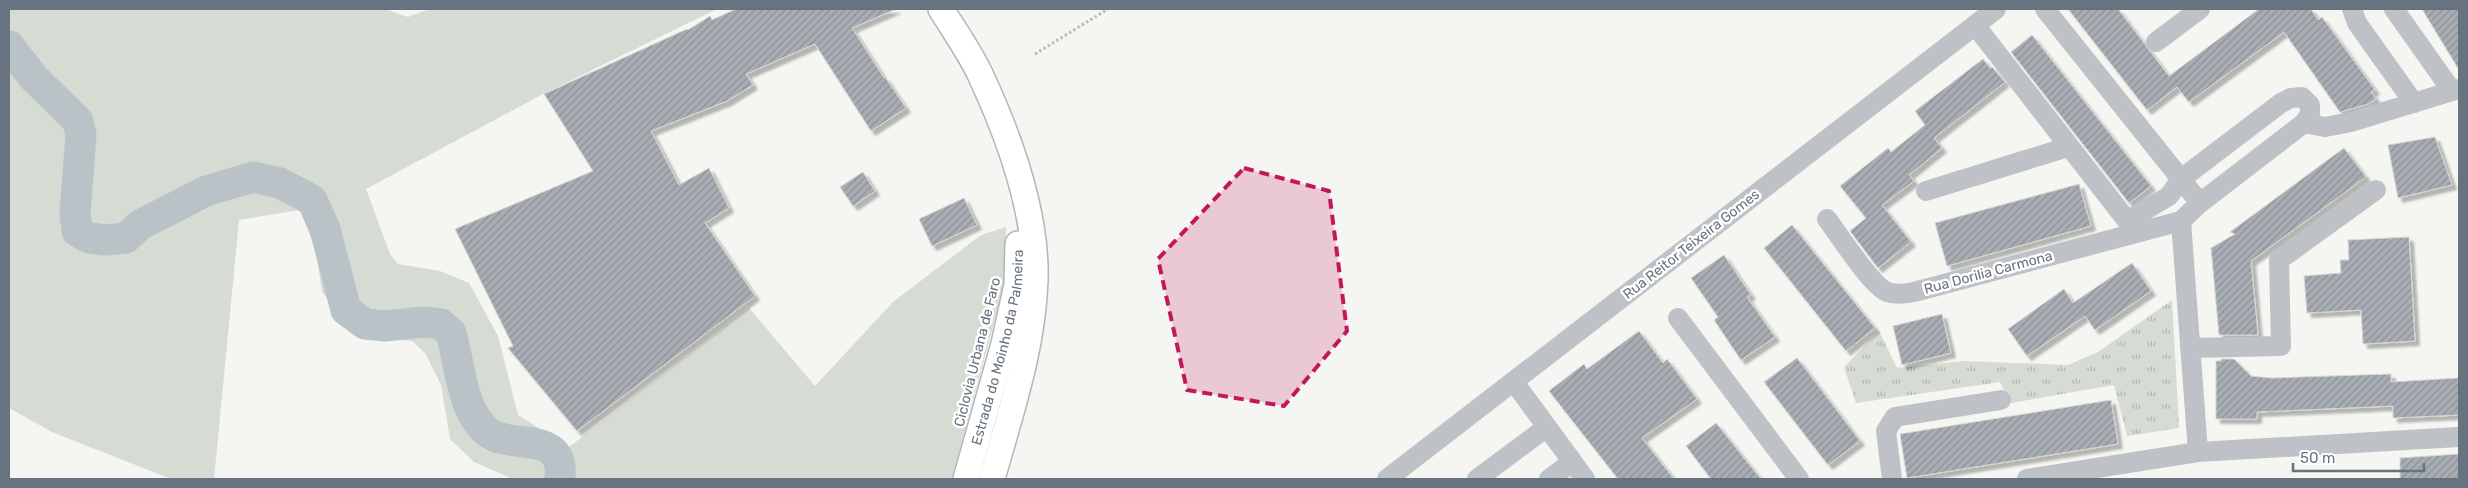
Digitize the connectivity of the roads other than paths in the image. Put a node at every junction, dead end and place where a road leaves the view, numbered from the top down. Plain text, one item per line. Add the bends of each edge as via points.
1 (941, 9) edge
2 (1996, 9) edge
3 (2045, 9) edge
4 (2200, 9) edge
5 (2352, 9) edge
6 (2394, 9) edge
7 (1974, 25) junction
8 (2156, 42) dead end
9 (2455, 90) edge
10 (2414, 104) junction
11 (2307, 114) junction
12 (2068, 147) junction
13 (1012, 154) junction
14 (2181, 180) junction
15 (2376, 190) dead end
16 (1926, 191) dead end
17 (2200, 202) junction
18 (1827, 219) dead end
19 (2181, 220) junction
20 (2130, 226) junction
21 (1678, 318) dead end
22 (2190, 348) junction
23 (1514, 382) junction
24 (2001, 400) dead end
25 (1547, 427) junction
26 (2459, 437) edge
27 (2198, 452) junction
28 (1572, 462) junction
29 (995, 474) edge
30 (966, 479) edge
31 (1387, 479) edge
32 (1477, 479) edge
33 (1549, 479) edge
34 (1585, 479) edge
35 (1799, 479) edge
36 (1892, 479) edge
37 (2026, 479) edge

1 - 13 main road, Estrada do Moinho da Palmeira via 979,73
2 - 7 street, Rua Reitor Teixeira Gomes
3 - 14 street
4 - 8 street
5 - 10 street via 2357,23
6 - 9 street
7 - 12 street
7 - 23 street, Rua Reitor Teixeira Gomes
9 - 10 street
10 - 11 street via 2325,127
11 - 14 street via 2302,97 2281,103
11 - 17 street
12 - 16 street
12 - 20 street
13 - 29 main road, Estrada do Moinho da Palmeira via 1031,220 1035,280 1030,332
13 - 30 main road, Estrada do Moinho da Palmeira via 1019,226 1017,285
14 - 17 street
14 - 20 street via 2169,196
15 - 22 street via 2279,260 2281,346
17 - 19 street
18 - 20 street, Rua Dorilia Carmona via 1872,280 1885,291 1897,294 1914,292
19 - 20 street, Rua Dorilia Carmona
19 - 22 street
21 - 35 street
22 - 27 street
23 - 25 street
23 - 31 street, Rua Reitor Teixeira Gomes
24 - 36 street via 1895,417 1886,431
25 - 28 street
25 - 32 street
26 - 27 street
27 - 37 street
28 - 33 street
28 - 34 street

